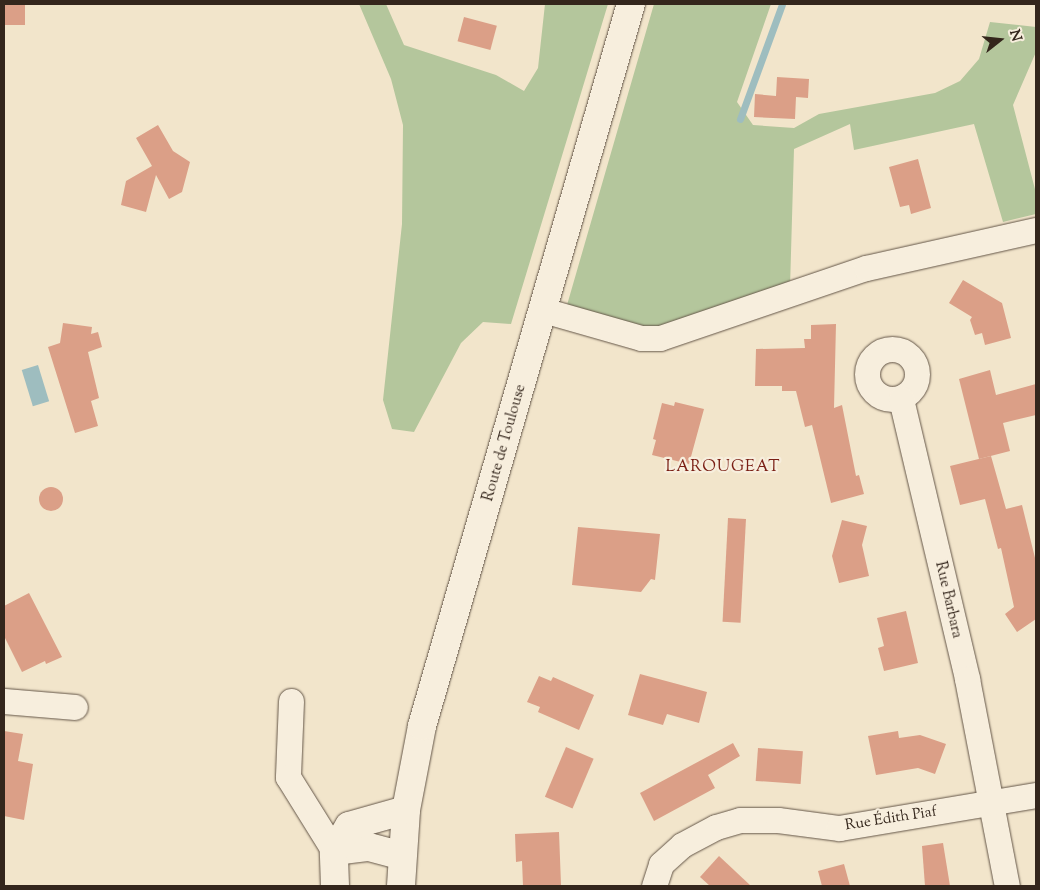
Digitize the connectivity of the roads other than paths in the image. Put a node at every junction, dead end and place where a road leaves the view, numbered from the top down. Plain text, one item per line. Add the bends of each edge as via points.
1 (631, 4) edge
2 (1036, 230) edge
3 (543, 310) junction
4 (901, 399) dead end
5 (4, 701) edge
6 (291, 701) dead end
7 (76, 707) dead end
8 (1036, 795) edge
9 (992, 802) junction
10 (406, 810) junction
11 (334, 851) junction
12 (402, 856) junction
13 (335, 886) edge
14 (401, 886) edge
15 (654, 886) edge
16 (1007, 886) edge

1 - 3 main road, Route de Toulouse
2 - 3 street via 866,268 660,338 641,338
3 - 10 main road, Route de Toulouse via 422,726
4 - 9 street, Rue Barbara via 967,679
5 - 7 street
6 - 11 street via 288,778
8 - 9 street, Rue Édith Piaf
9 - 15 street, Rue Édith Piaf via 839,828 778,820 740,820 716,827 682,846 661,864
9 - 16 street, Rue Barbara
10 - 11 main road via 349,826
10 - 12 main road, Route de Toulouse
11 - 12 main road via 369,847
11 - 13 main road
12 - 14 main road, Route de Toulouse

